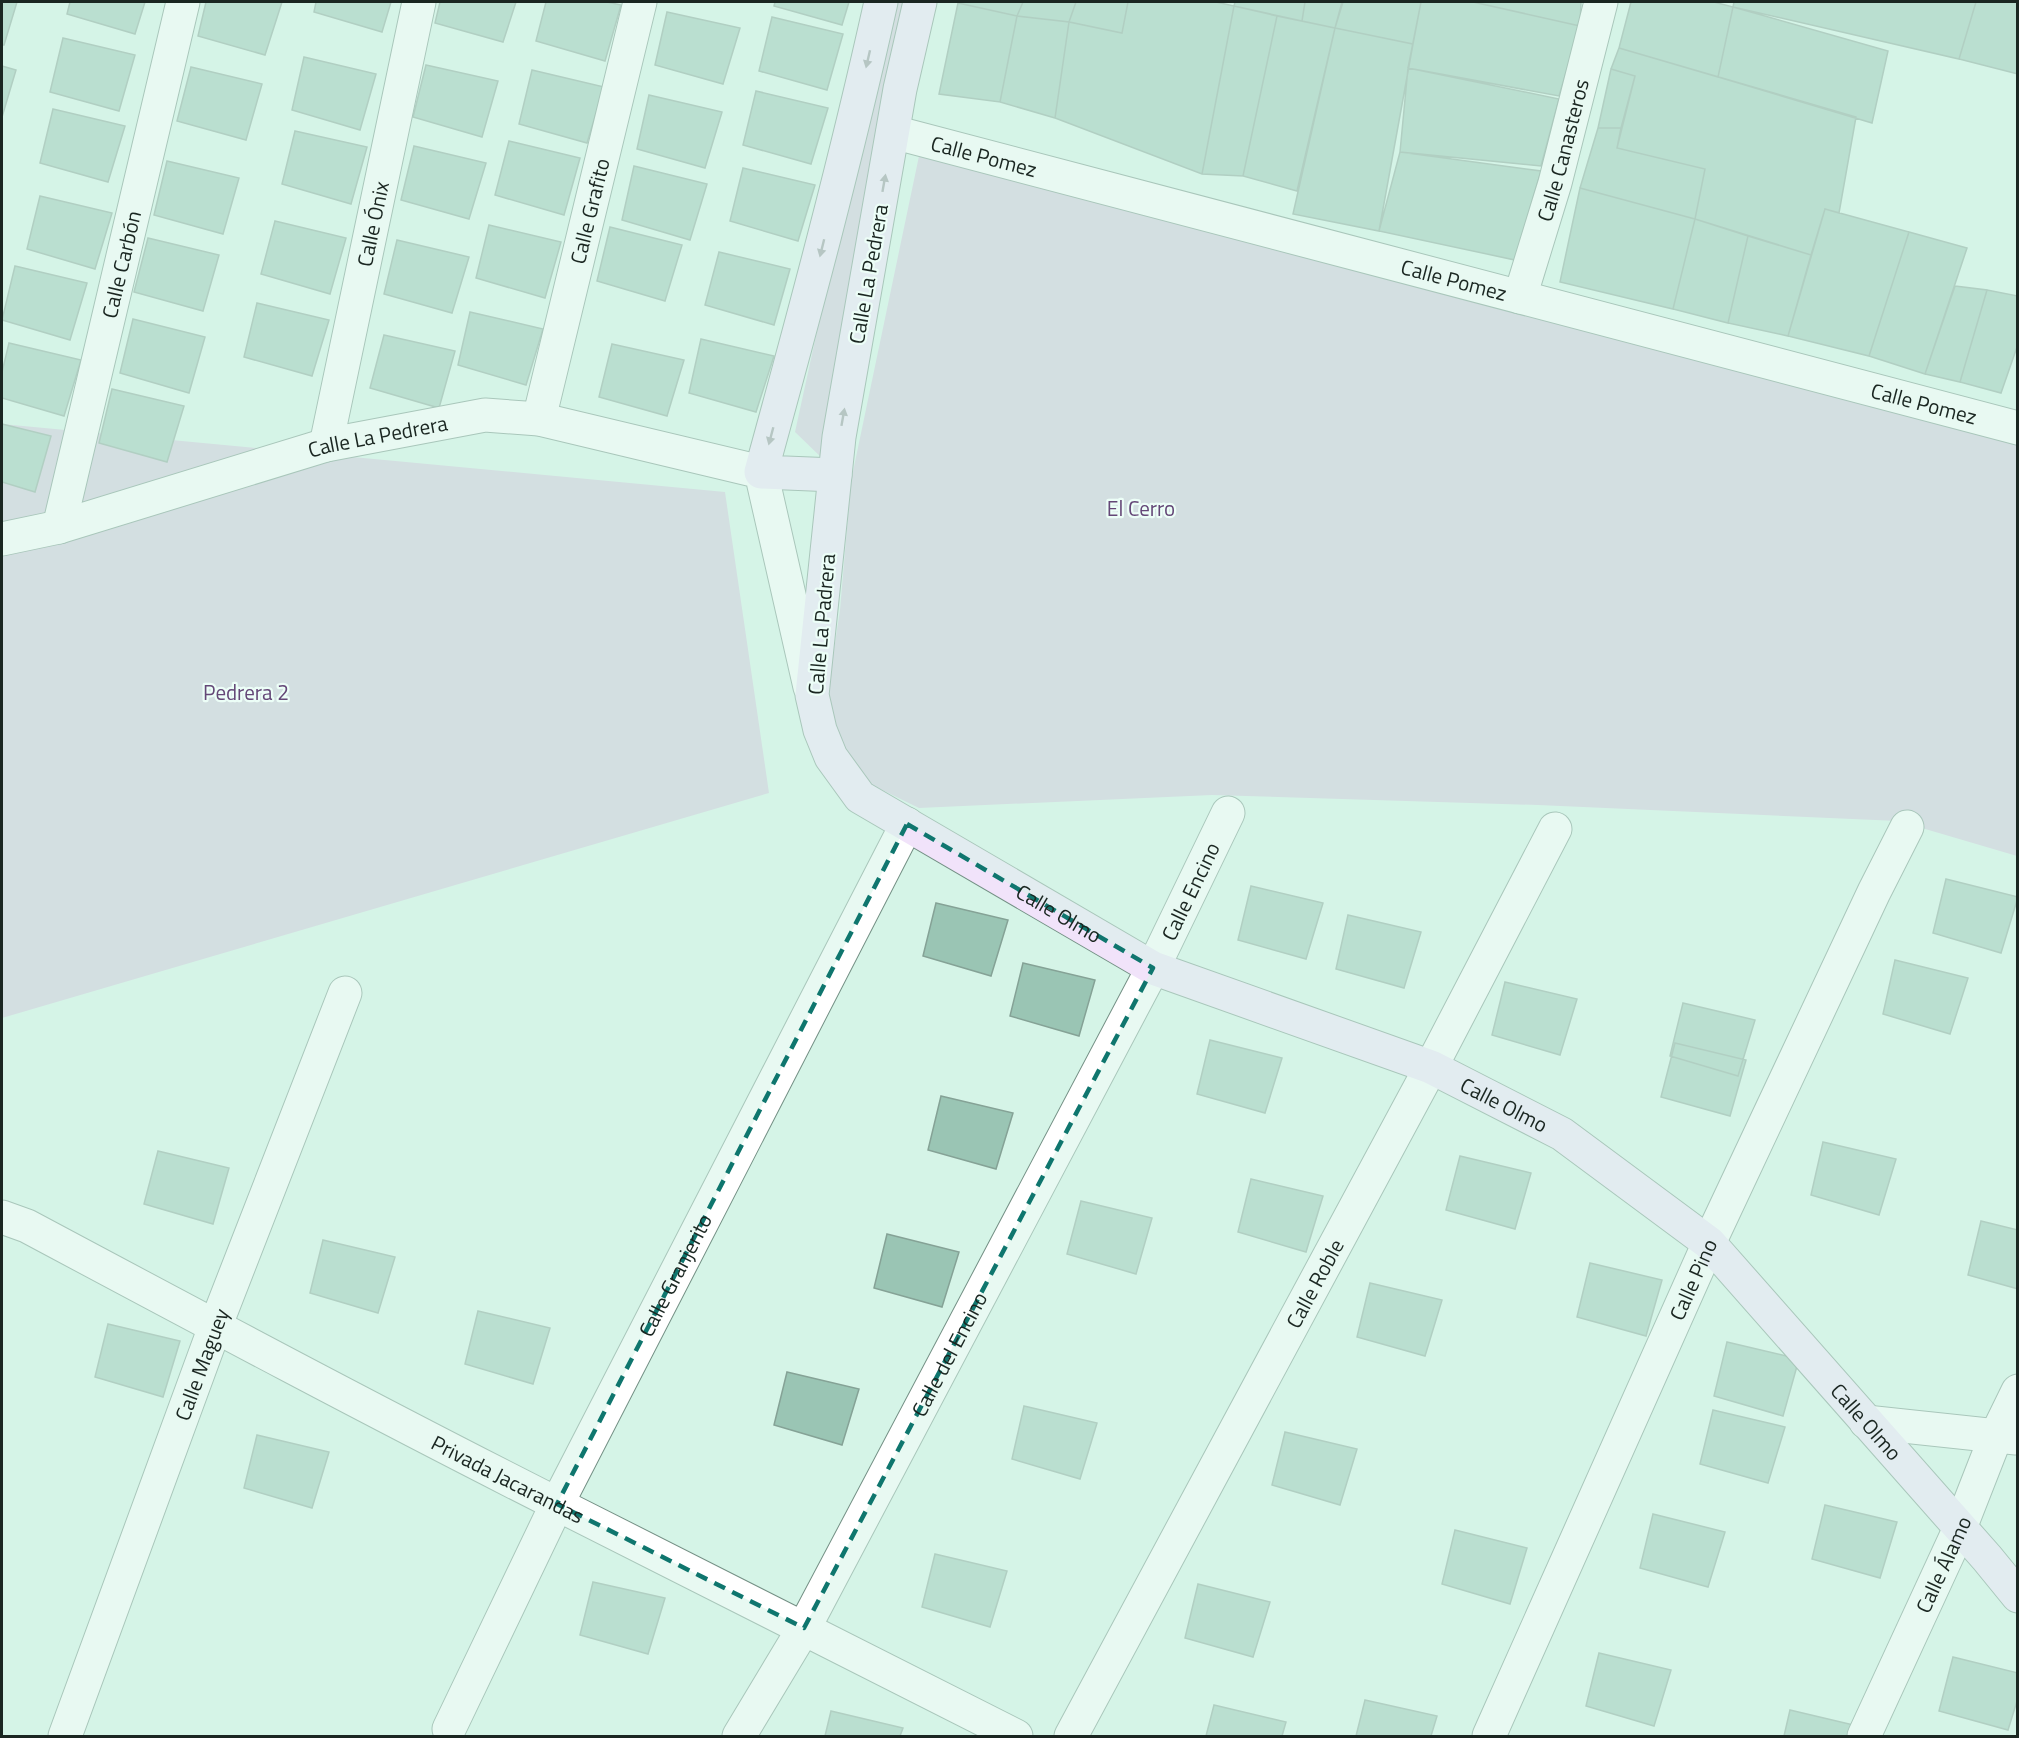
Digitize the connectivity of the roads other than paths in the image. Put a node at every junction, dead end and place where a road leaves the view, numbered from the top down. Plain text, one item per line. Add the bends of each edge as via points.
1 (183, 2) edge
2 (419, 2) edge
3 (640, 2) edge
4 (881, 2) edge
5 (920, 2) edge
6 (1601, 2) edge
7 (893, 132) junction
8 (1520, 297) junction
9 (539, 419) junction
10 (2018, 428) edge
11 (326, 445) junction
12 (761, 472) junction
13 (835, 475) junction
14 (58, 527) junction
15 (2, 539) edge
16 (812, 695) junction
17 (860, 797) joint
18 (1228, 813) dead end
19 (907, 824) junction
20 (1907, 827) dead end
21 (1555, 829) dead end
22 (1153, 968) junction
23 (345, 993) dead end
24 (1431, 1067) junction
25 (2, 1217) edge
26 (1709, 1243) junction
27 (215, 1327) junction
28 (2018, 1391) edge
29 (1866, 1422) junction
30 (2007, 1437) edge
31 (557, 1504) junction
32 (1960, 1528) junction
33 (2018, 1596) edge
34 (804, 1628) junction
35 (449, 1729) dead end
36 (65, 1737) edge
37 (739, 1737) edge
38 (1016, 1737) edge
39 (1071, 1737) edge
40 (1489, 1737) edge
41 (1864, 1737) edge

1 - 14 street, Calle Carbón
2 - 11 street, Calle Ónix
3 - 9 street, Calle Grafito
4 -> 12 main road via 851,136
5 - 7 main road, Calle La Pedrera
6 - 8 street, Calle Canasteros via 1555,183
7 - 8 street, Calle Pomez
13 -> 7 main road, Calle La Pedrera
8 - 10 street, Calle Pomez
9 - 11 street, Calle La Pedrera via 485,415
9 - 12 street, Calle La Pedrera
11 - 14 street, Calle La Pedrera
12 - 13 main road, Calle La Pedrera
12 - 16 street
13 - 16 main road, Calle La Padrera
14 - 15 street, Calle La Pedrera
16 - 17 main road, Calle La Padrera via 831,757
17 - 19 main road, Calle Olmo
18 - 22 street, Calle Encino
19 - 22 main road, Calle Olmo
19 - 31 street, Calle Granjerito
20 - 26 street, Calle Pino
21 - 24 street, Calle Roble
22 - 24 main road, Calle Olmo
22 - 34 street, Calle del Encino
23 - 27 street, Calle Maguey
24 - 26 main road, Calle Olmo via 1562,1134
24 - 39 street, Calle Roble
25 - 27 street, Privada Jacarandas via 27,1226
26 - 29 main road, Calle Olmo
26 - 40 street, Calle Pino
27 - 31 street, Privada Jacarandas
27 - 36 street, Calle Maguey
28 - 30 street, Calle Álamo
29 - 30 street
29 - 32 main road, Calle Olmo
30 - 32 street, Calle Álamo
31 - 34 street, Privada Jacarandas
31 - 35 street, Calle Granjerito
32 - 33 main road, Calle Olmo
32 - 41 street, Calle Álamo
34 - 37 street, Calle del Encino
34 - 38 street, Privada Jacarandas

